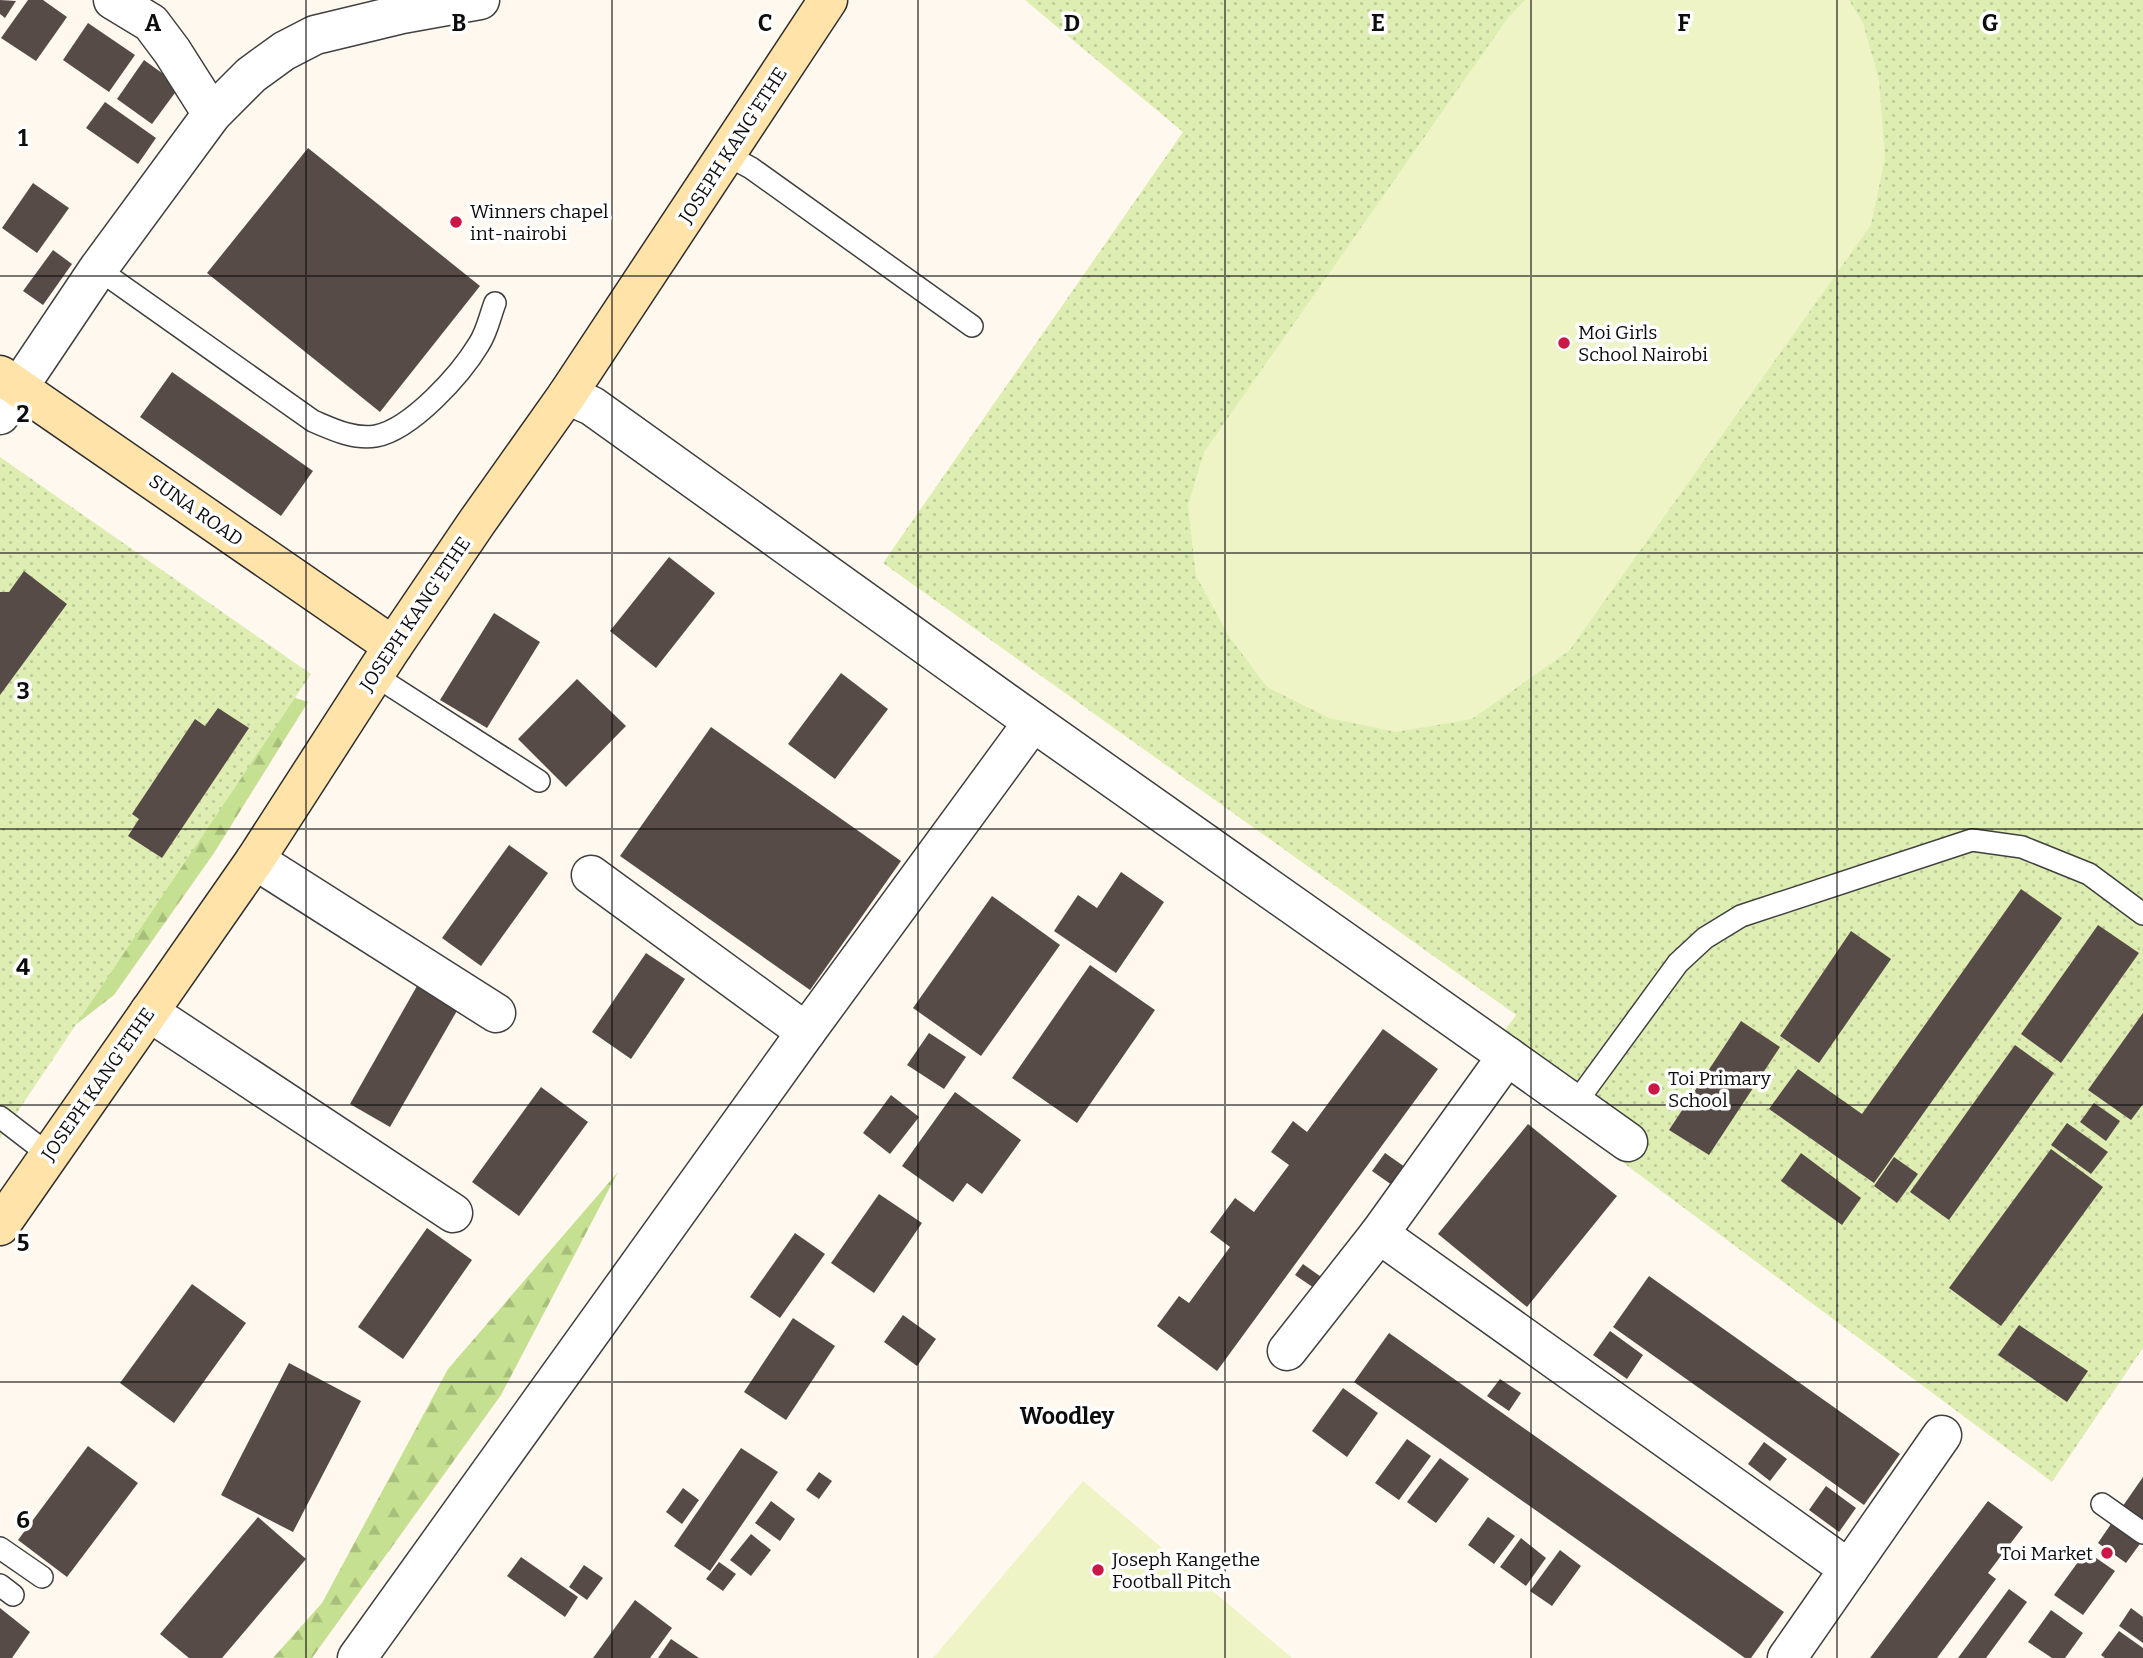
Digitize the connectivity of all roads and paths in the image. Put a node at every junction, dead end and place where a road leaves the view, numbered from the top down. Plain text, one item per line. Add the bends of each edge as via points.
1 (113, 0) edge
2 (480, 0) edge
3 (828, 0) edge
4 (212, 114) junction
5 (727, 155) junction
6 (98, 269) junction
7 (495, 303) dead end
8 (972, 326) dead end
9 (6, 392) edge
10 (567, 395) junction
11 (383, 661) junction
12 (1032, 722) junction
13 (540, 780) dead end
14 (255, 860) junction
15 (591, 875) dead end
16 (2143, 914) edge
17 (149, 1012) junction
18 (496, 1013) dead end
19 (806, 1032) junction
20 (1507, 1056) junction
21 (1575, 1104) junction
22 (0, 1118) edge
23 (1628, 1142) dead end
24 (48, 1154) junction
25 (453, 1213) dead end
26 (0, 1226) edge
27 (1379, 1234) junction
28 (1287, 1351) dead end
29 (1942, 1435) dead end
30 (2102, 1504) dead end
31 (2143, 1533) edge
32 (0, 1548) edge
33 (1849, 1569) junction
34 (42, 1577) dead end
35 (357, 1658) edge
36 (1787, 1658) edge

1 - 4 street via 151,23
2 - 4 street via 315,35 251,75
3 - 5 street, JOSEPH KANG'ETHE
4 - 6 street
5 - 8 lane
5 - 10 street, JOSEPH KANG'ETHE
6 - 7 lane via 313,421 341,433 374,437 419,412 452,379 480,342
6 - 9 street
9 - 11 street, SUNA ROAD
10 - 11 street, JOSEPH KANG'ETHE
10 - 12 street via 592,406
11 - 13 lane
11 - 14 street, JOSEPH KANG'ETHE
12 - 19 street
12 - 20 street
14 - 17 street, JOSEPH KANG'ETHE
14 - 18 street
15 - 19 street
16 - 21 lane via 2089,874 2022,847 1972,840 1741,916 1705,938 1678,963
17 - 24 street, JOSEPH KANG'ETHE
17 - 25 street
19 - 35 street
20 - 21 street
20 - 27 street
21 - 23 street
22 - 24 lane
24 - 26 street, JOSEPH KANG'ETHE
27 - 28 street
27 - 33 street
29 - 33 street
30 - 31 lane
32 - 34 lane
33 - 36 street

